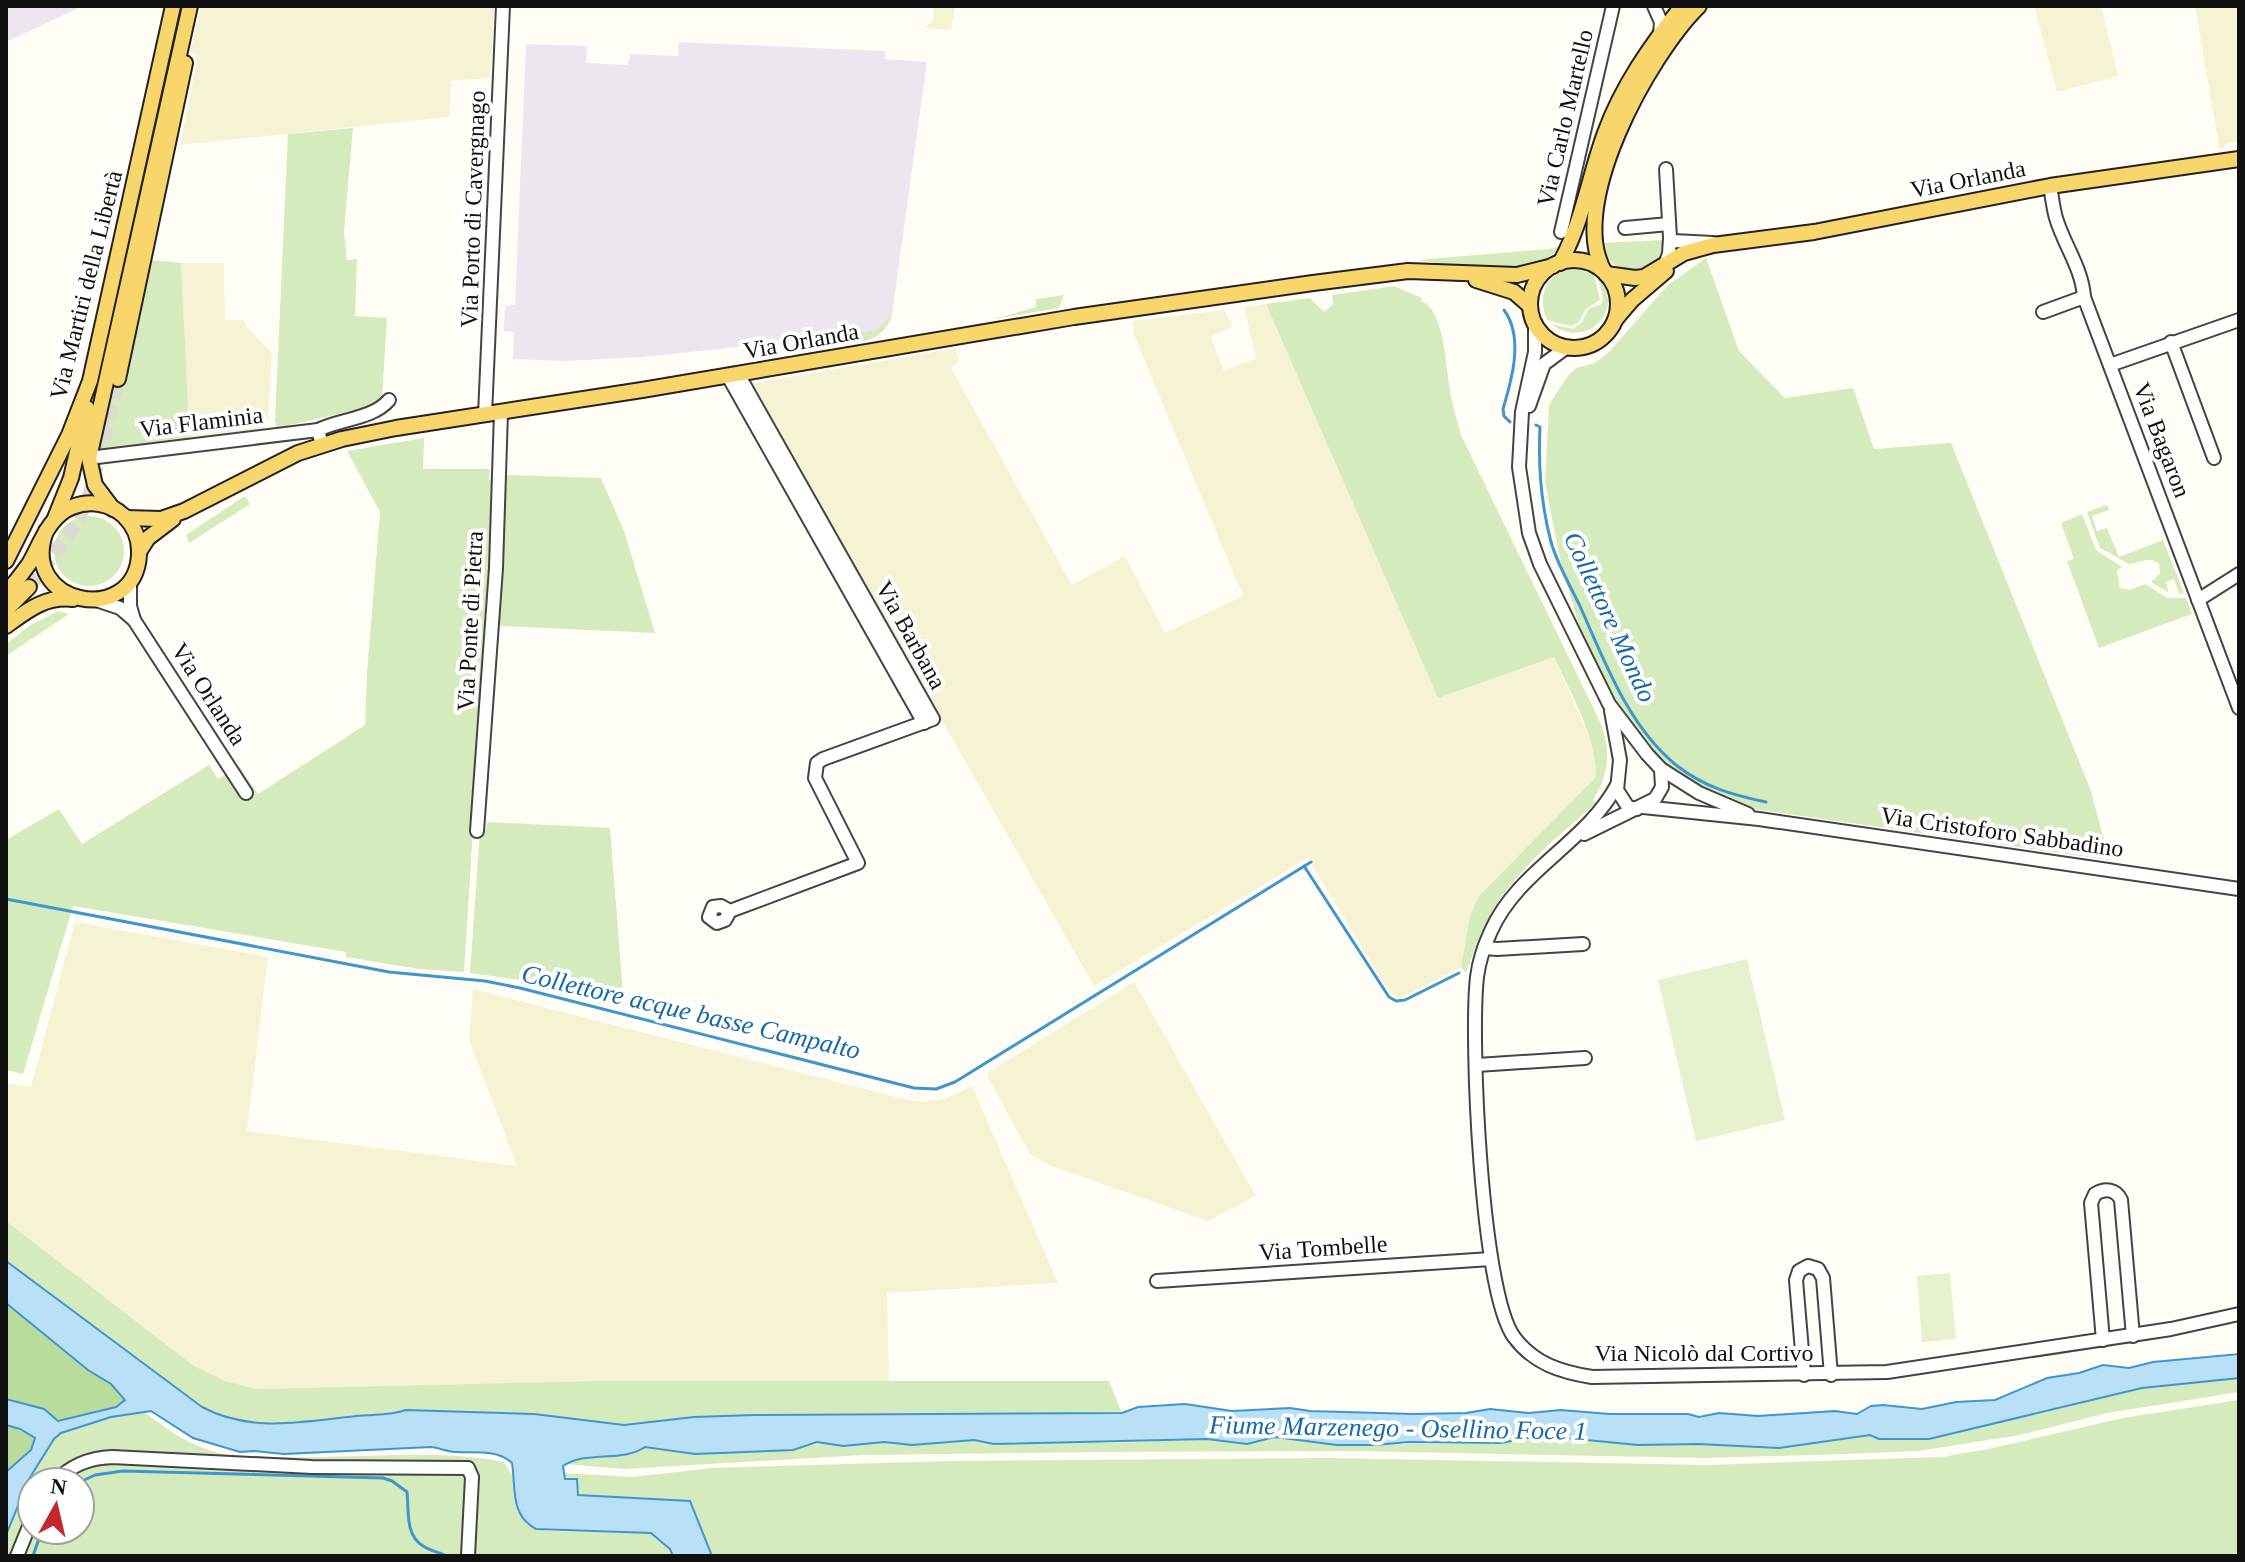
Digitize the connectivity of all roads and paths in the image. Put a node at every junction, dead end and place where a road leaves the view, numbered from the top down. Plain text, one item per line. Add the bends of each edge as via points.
1 (173, 6) edge
2 (192, 6) edge
3 (503, 6) edge
4 (1654, 6) edge
5 (1683, 6) edge
6 (1699, 6) edge
7 (1615, 9) edge
8 (1660, 34) junction
9 (1617, 133) junction
10 (2239, 159) edge
11 (1666, 169) dead end
12 (2050, 186) junction
13 (1669, 224) junction
14 (1625, 228) dead end
15 (1561, 232) dead end
16 (1670, 238) junction
17 (1713, 245) junction
18 (1556, 264) junction
19 (1665, 264) junction
20 (1441, 272) junction
21 (1606, 274) junction
22 (2084, 297) junction
23 (1530, 306) junction
24 (2043, 312) dead end
25 (2239, 320) edge
26 (1614, 321) junction
27 (1535, 323) junction
28 (2171, 342) junction
29 (1567, 347) junction
30 (2110, 365) junction
31 (733, 375) junction
32 (118, 379) tunnel mouth
33 (90, 381) junction
34 (389, 400) dead end
35 (501, 412) junction
36 (485, 415) junction
37 (1521, 428) junction
38 (318, 430) junction
39 (322, 445) junction
40 (89, 458) junction
41 (2214, 458) dead end
42 (113, 509) junction
43 (184, 511) junction
44 (126, 518) junction
45 (51, 525) junction
46 (139, 552) junction
47 (6, 561) edge
48 (2239, 574) edge
49 (130, 581) junction
50 (29, 587) tunnel mouth
51 (6, 593) edge
52 (89, 600) junction
53 (2198, 600) junction
54 (6, 610) edge
55 (134, 620) junction
56 (6, 626) edge
57 (1609, 704) junction
58 (2239, 708) edge
59 (1647, 754) junction
60 (1620, 760) junction
61 (1661, 769) junction
62 (1617, 785) junction
63 (246, 793) dead end
64 (1640, 808) junction
65 (1759, 819) junction
66 (477, 831) dead end
67 (1567, 844) junction
68 (2239, 889) edge
69 (730, 911) dead end
70 (1583, 944) dead end
71 (1484, 948) junction
72 (1585, 1058) dead end
73 (1477, 1065) junction
74 (1491, 1259) junction
75 (1157, 1281) dead end
76 (2239, 1314) edge
77 (2133, 1336) junction
78 (2103, 1340) junction
79 (1804, 1375) junction
80 (1831, 1375) junction
81 (75, 1466) edge
82 (468, 1556) edge

1 - 33 main road, Via Martiri della Libertà
2 - 32 main road, Via Martiri della Libertà via 181,91
2 - 40 main road, Via Martiri della Libertà
3 - 36 street, Via Porto di Cavergnago
4 - 8 street
5 - 8 main road, Via Carlo Martello
5 - 9 street, Via Carlo Martello via 1636,83
6 - 9 main road, Via Carlo Martello via 1660,53
7 - 15 street, Via Carlo Martello
8 - 18 main road, Via Carlo Martello via 1618,103 1575,232
9 - 21 main road, Via Carlo Martello via 1601,186 1593,242
10 - 12 main road, Via Orlanda
11 - 13 street
12 - 17 main road, Via Orlanda via 1814,232
12 - 22 street, Via Bagaron
13 - 14 street
13 - 16 street
16 - 17 street
16 - 19 street
17 - 19 main road, Via Orlanda
17 - 26 main road, Via Orlanda via 1665,272
18 - 20 main road, Via Orlanda via 1517,275
18 - 21 main road via 1585,262
18 - 23 main road via 1535,284
19 - 21 main road, Via Orlanda via 1639,278
20 - 23 main road, Via Orlanda via 1506,288
20 - 31 main road, Via Orlanda via 1357,277 1074,317
21 - 26 main road via 1617,296
22 - 24 street
22 - 30 street, Via Bagaron
23 - 27 main road
25 - 28 street
26 - 29 main road via 1599,340
27 - 29 main road via 1545,337
27 - 37 street, Via Cristoforo Sabbadino
28 - 30 street
28 - 41 street
29 - 37 street, Via Cristoforo Sabbadino via 1544,364
30 - 53 street, Via Bagaron
31 - 35 main road, Via Orlanda
31 - 69 street, Via Barbana via 924,723 817,763 815,778 858,863
33 - 45 main road via 71,478
33 - 47 main road, Via Martiri della Libertà
34 - 38 street, Via Flaminia via 375,411
35 - 36 main road, Via Orlanda
35 - 66 street, Via Ponte di Pietra
36 - 39 main road, Via Orlanda
37 - 57 street, Via Cristoforo Sabbadino via 1520,484 1533,547
38 - 39 street
38 - 40 street, Via Flaminia
39 - 43 main road, Via Orlanda via 281,460
40 - 42 main road via 95,485
42 - 44 main road
42 - 45 main road via 82,504 67,509
43 - 44 main road, Via Orlanda via 161,519
43 - 46 main road, Via Orlanda via 148,538
44 - 46 main road
45 - 51 main road
45 - 52 main road via 42,554 49,577 59,589
46 - 49 main road
48 - 53 street
49 - 52 main road via 118,592
49 - 55 street, Via Orlanda
50 - 54 main road
52 - 55 street, Via Orlanda via 120,608
52 - 56 main road via 59,598 33,605
53 - 58 street, Via Bagaron
55 - 63 street, Via Orlanda
57 - 59 street, Via Cristoforo Sabbadino
57 - 60 street, Via Cristoforo Sabbadino
59 - 60 street via 1633,751
59 - 61 street, Via Cristoforo Sabbadino
60 - 62 street, Via Cristoforo Sabbadino
61 - 64 street via 1661,791
61 - 65 street, Via Cristoforo Sabbadino via 1699,793
62 - 64 street via 1625,804
62 - 67 street, Via Nicolò dal Cortivo
64 - 65 street, Via Cristoforo Sabbadino
64 - 67 street, Via Nicolò dal Cortivo
65 - 68 street, Via Cristoforo Sabbadino
67 - 71 street, Via Nicolò dal Cortivo via 1510,900
70 - 71 street
71 - 73 street, Via Nicolò dal Cortivo via 1476,991
72 - 73 street
73 - 74 street, Via Nicolò dal Cortivo
74 - 75 street, Via Tombelle
74 - 79 street, Via Nicolò dal Cortivo via 1502,1316 1513,1335 1527,1352 1566,1373
76 - 77 street, Via Nicolò dal Cortivo
77 - 78 street, Via Nicolò dal Cortivo
77 - 78 street via 2121,1200 2104,1190 2091,1203
78 - 80 street, Via Nicolò dal Cortivo via 1887,1372
79 - 80 street, Via Nicolò dal Cortivo
79 - 80 street via 1796,1280 1808,1266 1823,1278
81 - 82 street via 112,1457 468,1468

